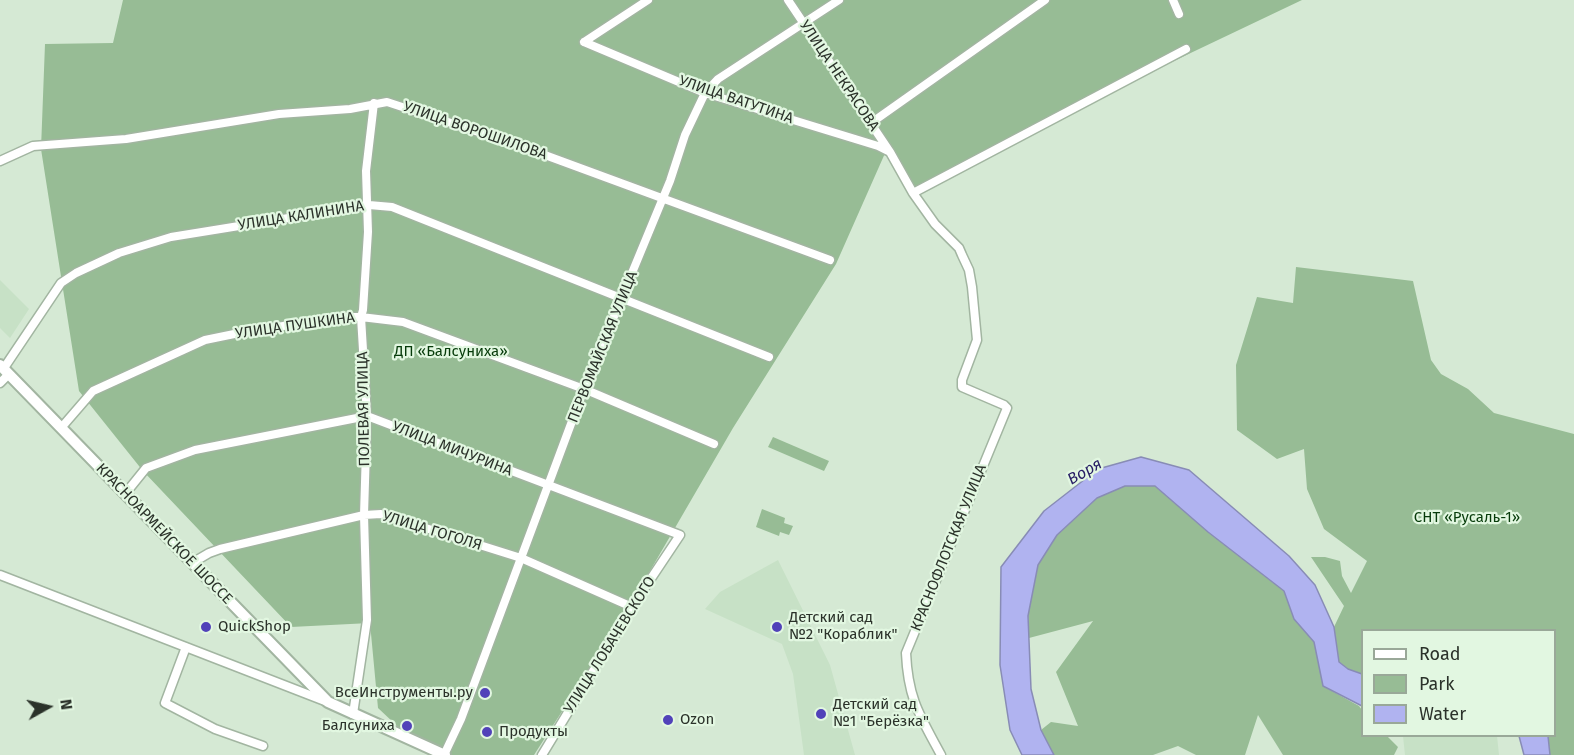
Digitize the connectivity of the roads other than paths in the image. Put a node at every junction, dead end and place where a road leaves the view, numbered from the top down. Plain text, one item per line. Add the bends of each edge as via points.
1 (648, 0) edge
2 (788, 0) edge
3 (839, 0) edge
4 (1045, 0) edge
5 (1173, 0) edge
6 (1179, 14) dead end
7 (803, 24) junction
8 (1186, 49) dead end
9 (705, 93) junction
10 (374, 103) junction
11 (870, 123) junction
12 (890, 152) junction
13 (0, 160) edge
14 (913, 193) junction
15 (662, 200) junction
16 (369, 205) junction
17 (830, 260) dead end
18 (623, 298) junction
19 (360, 317) junction
20 (769, 357) dead end
21 (4, 369) edge
22 (0, 382) edge
23 (584, 389) junction
24 (1007, 408) joint
25 (367, 416) junction
26 (61, 428) junction
27 (714, 444) dead end
28 (549, 486) junction
29 (125, 494) junction
30 (364, 516) junction
31 (680, 535) joint
32 (521, 558) junction
33 (192, 563) junction
34 (0, 575) edge
35 (632, 608) junction
36 (186, 647) junction
37 (293, 665) junction
38 (283, 683) junction
39 (328, 702) junction
40 (353, 714) junction
41 (262, 746) dead end
42 (444, 755) edge
43 (542, 755) edge
44 (941, 755) edge

1 - 9 street, УЛИЦА ВАТУТИНА via 584,42
2 - 7 street, УЛИЦА НЕКРАСОВА
3 - 7 street, ПЕРВОМАЙСКАЯ УЛИЦА
4 - 11 street
5 - 6 street
7 - 9 street, ПЕРВОМАЙСКАЯ УЛИЦА via 718,79
7 - 11 street, УЛИЦА НЕКРАСОВА
8 - 14 street
9 - 12 street, УЛИЦА ВАТУТИНА
9 - 15 street, ПЕРВОМАЙСКАЯ УЛИЦА
10 - 13 street, УЛИЦА ВОРОШИЛОВА via 126,139 33,146
10 - 15 street, УЛИЦА ВОРОШИЛОВА via 406,107
10 - 16 street, ПОЛЕВАЯ УЛИЦА via 366,171
11 - 12 street, УЛИЦА НЕКРАСОВА
12 - 14 street, УЛИЦА НЕКРАСОВА
14 - 24 street, УЛИЦА НЕКРАСОВА via 935,224 959,248 969,270 977,340 962,387
15 - 17 street, УЛИЦА ВОРОШИЛОВА
15 - 18 street, ПЕРВОМАЙСКАЯ УЛИЦА
16 - 18 street, УЛИЦА КАЛИНИНА via 392,207
16 - 19 street, ПОЛЕВАЯ УЛИЦА
16 - 21 street, УЛИЦА КАЛИНИНА via 171,237 119,253 61,284
18 - 20 street, УЛИЦА КАЛИНИНА
18 - 23 street, ПЕРВОМАЙСКАЯ УЛИЦА
19 - 23 street, УЛИЦА ПУШКИНА via 403,322
19 - 25 street, ПОЛЕВАЯ УЛИЦА
19 - 26 street, УЛИЦА ПУШКИНА via 205,340 93,391
21 - 22 street, УЛИЦА КАЛИНИНА
21 - 26 main road, КРАСНОАРМЕЙСКОЕ ШОССЕ
23 - 27 street, УЛИЦА ПУШКИНА
23 - 28 street, ПЕРВОМАЙСКАЯ УЛИЦА
24 - 44 street, КРАСНОФЛОТСКАЯ УЛИЦА via 906,653 915,708
25 - 28 street, УЛИЦА МИЧУРИНА
25 - 29 street via 195,450 146,468
25 - 30 street, ПОЛЕВАЯ УЛИЦА
26 - 29 main road, КРАСНОАРМЕЙСКОЕ ШОССЕ
28 - 31 street, УЛИЦА МИЧУРИНА
28 - 32 street, ПЕРВОМАЙСКАЯ УЛИЦА
29 - 33 main road, КРАСНОАРМЕЙСКОЕ ШОССЕ
30 - 32 street, УЛИЦА ГОГОЛЯ via 381,514
30 - 33 street, УЛИЦА ГОГОЛЯ via 220,549
30 - 40 street, ПОЛЕВАЯ УЛИЦА via 367,620
31 - 35 street, УЛИЦА ЛОБАЧЕВСКОГО
32 - 35 street, УЛИЦА ГОГОЛЯ
32 - 42 street, ПЕРВОМАЙСКАЯ УЛИЦА
33 - 37 main road, КРАСНОАРМЕЙСКОЕ ШОССЕ
34 - 36 street
35 - 43 street, УЛИЦА ЛОБАЧЕВСКОГО
36 - 38 street
36 - 41 street via 165,703 215,729
37 - 38 street via 294,676
37 - 39 main road, КРАСНОАРМЕЙСКОЕ ШОССЕ
38 - 39 street
39 - 40 main road
40 - 42 main road

